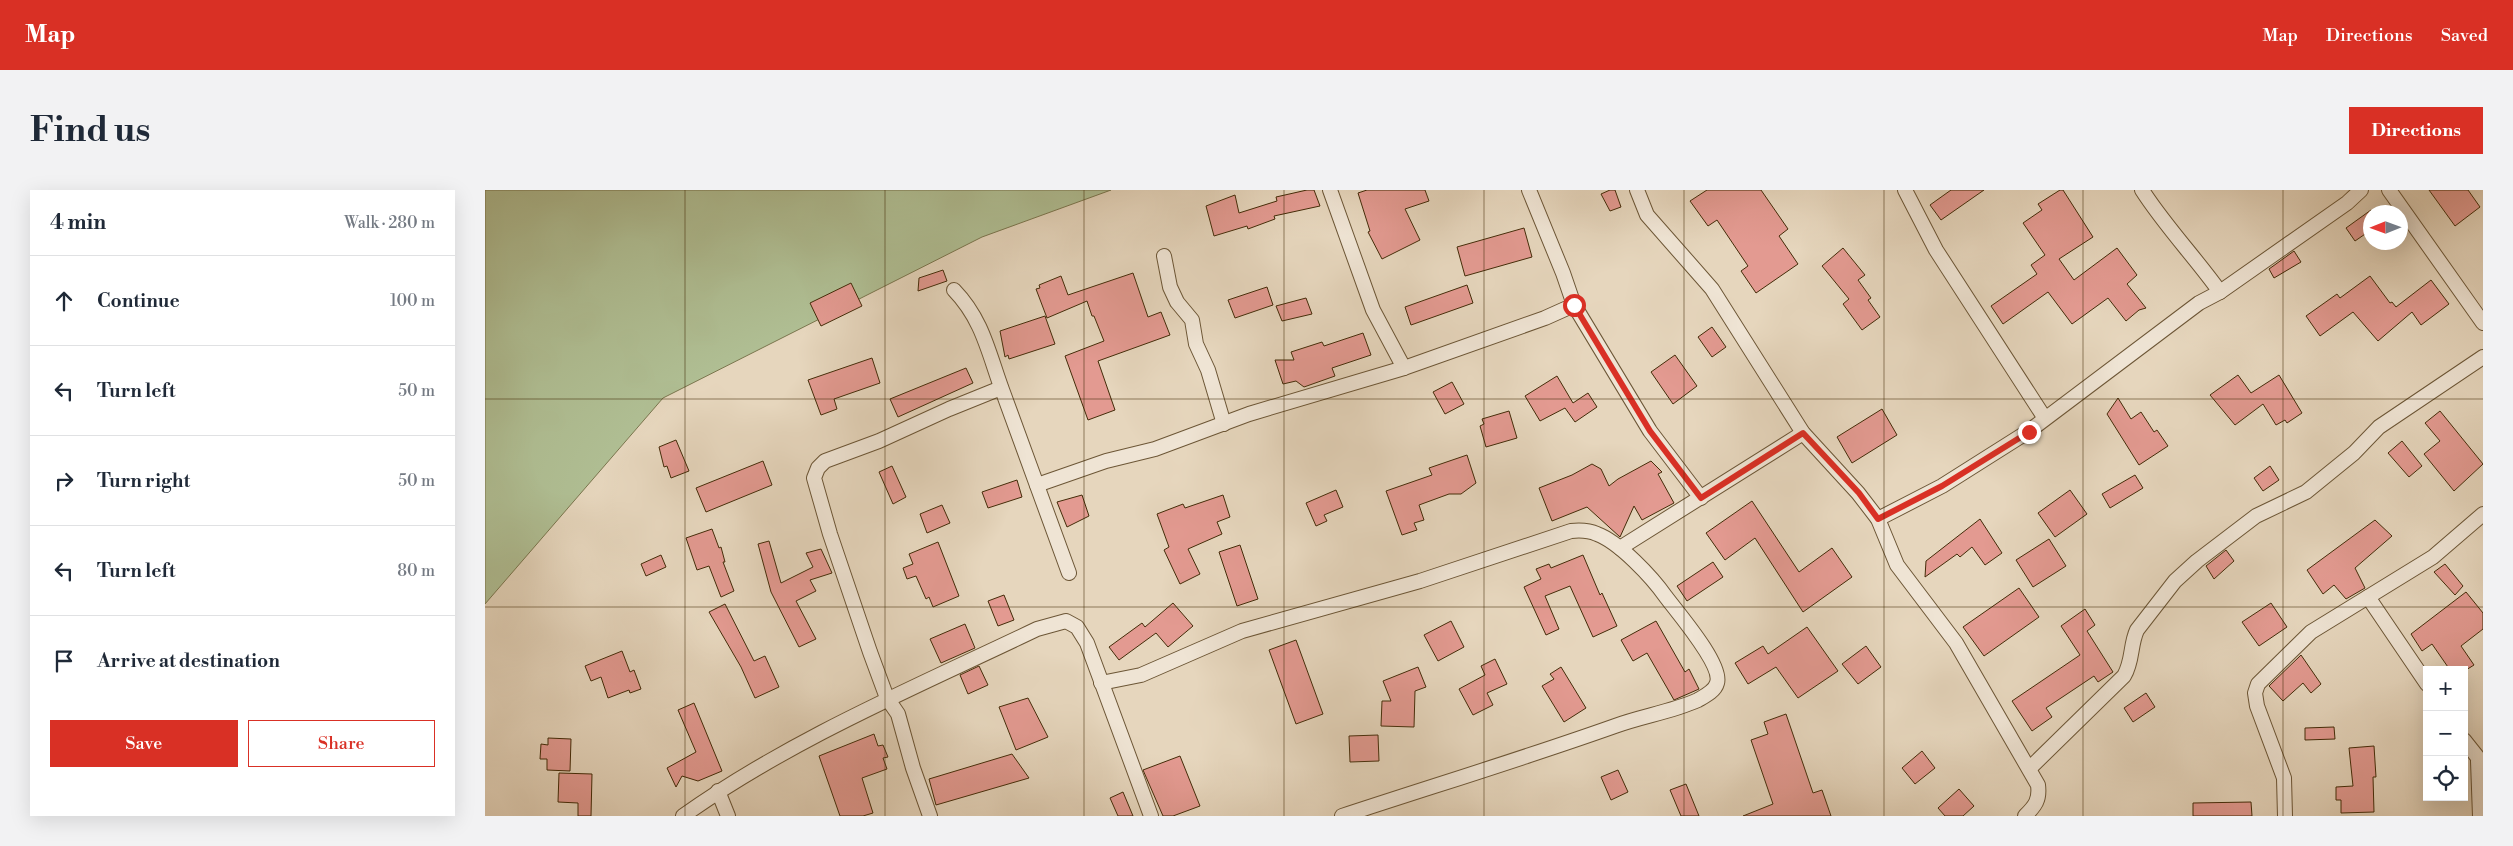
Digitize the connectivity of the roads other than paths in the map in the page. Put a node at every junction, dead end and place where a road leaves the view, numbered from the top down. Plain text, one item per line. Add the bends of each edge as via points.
1 (1330, 190) edge
2 (1529, 190) edge
3 (1637, 190) edge
4 (1905, 190) edge
5 (2142, 190) edge
6 (2361, 190) edge
7 (2389, 190) edge
8 (1164, 256) dead end
9 (955, 290) dead end
10 (2221, 292) junction
11 (1574, 305) junction
12 (2483, 323) edge
13 (2483, 356) edge
14 (1404, 368) junction
15 (1001, 388) junction
16 (2044, 418) junction
17 (1223, 424) junction
18 (1803, 433) junction
19 (1037, 485) junction
20 (1701, 498) junction
21 (2483, 514) edge
22 (1878, 519) junction
23 (1620, 548) junction
24 (1069, 573) dead end
25 (2368, 597) junction
26 (2423, 678) edge
27 (1101, 684) junction
28 (887, 698) junction
29 (2468, 745) edge
30 (2481, 763) edge
31 (2030, 768) junction
32 (718, 791) junction
33 (683, 816) edge
34 (728, 816) edge
35 (931, 816) edge
36 (1151, 816) edge
37 (1342, 816) edge
38 (2025, 816) edge
39 (2285, 816) edge
40 (2480, 816) edge

1 - 14 street via 1373,310
2 - 11 street
3 - 18 street via 1647,215 1712,288
4 - 16 street via 1936,250
5 - 10 street via 2159,217
6 - 10 street
7 - 12 street
8 - 17 street via 1173,294 1192,320 1196,344 1208,370
9 - 15 street via 981,325
10 - 16 street via 2199,303
11 - 14 street
11 - 20 street via 1650,431
13 - 31 street via 2379,427 2354,453 2306,492 2256,516 2175,581 2137,630 2129,668 2124,676
14 - 17 street via 1311,394
15 - 19 street
15 - 28 street via 825,461 816,473 816,487
16 - 22 street via 2029,432 1942,486
17 - 19 street via 1155,449 1106,461
18 - 20 street
18 - 22 street via 1859,493
19 - 24 street
20 - 23 street
21 - 25 street via 2433,557
22 - 31 street via 1897,565 1956,643
23 - 27 street via 1598,534 1571,531 1420,581 1242,631 1141,674
23 - 37 street via 1665,594 1711,659 1717,671 1717,683 1711,692 1674,709
25 - 26 street
25 - 39 street via 2311,632 2257,684 2257,706 2284,778
27 - 28 street via 1087,643 1077,627 1066,621 1037,629
27 - 36 street
28 - 32 street via 797,744
28 - 35 street via 898,714
29 - 30 street
30 - 40 street
31 - 38 street via 2039,785 2040,796
32 - 33 street
32 - 34 street

